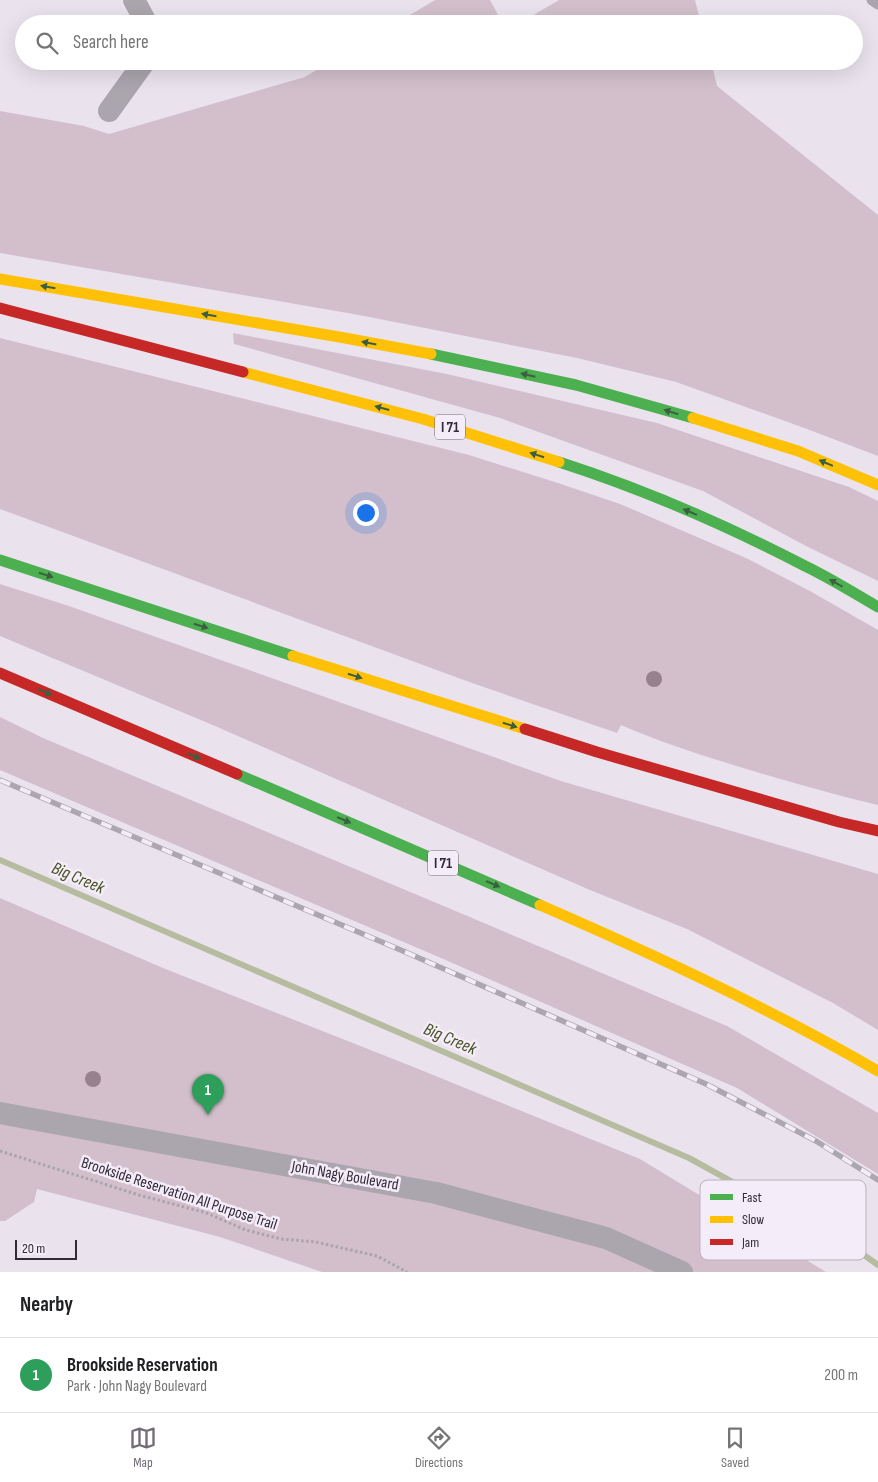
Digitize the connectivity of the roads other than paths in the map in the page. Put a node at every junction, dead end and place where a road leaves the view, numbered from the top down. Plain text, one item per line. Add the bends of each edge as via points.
1 (134, 0) edge
2 (872, 0) edge
3 (878, 4) edge
4 (142, 15) edge
5 (139, 70) edge
6 (109, 111) dead end
7 (0, 279) edge
8 (0, 308) edge
9 (878, 485) edge
10 (0, 560) edge
11 (878, 607) edge
12 (0, 673) edge
13 (878, 831) edge
14 (878, 1070) edge
15 (0, 1113) edge
16 (682, 1272) edge

1 - 4 street
2 - 3 lane
5 - 6 street
9 -> 7 highway via 798,451 576,385 344,338
11 -> 8 highway, I 71 via 738,532 586,471 423,419
10 -> 13 highway via 588,749
12 -> 14 highway, I 71 via 627,942 754,1003
15 - 16 street, John Nagy Boulevard via 436,1193 606,1238

